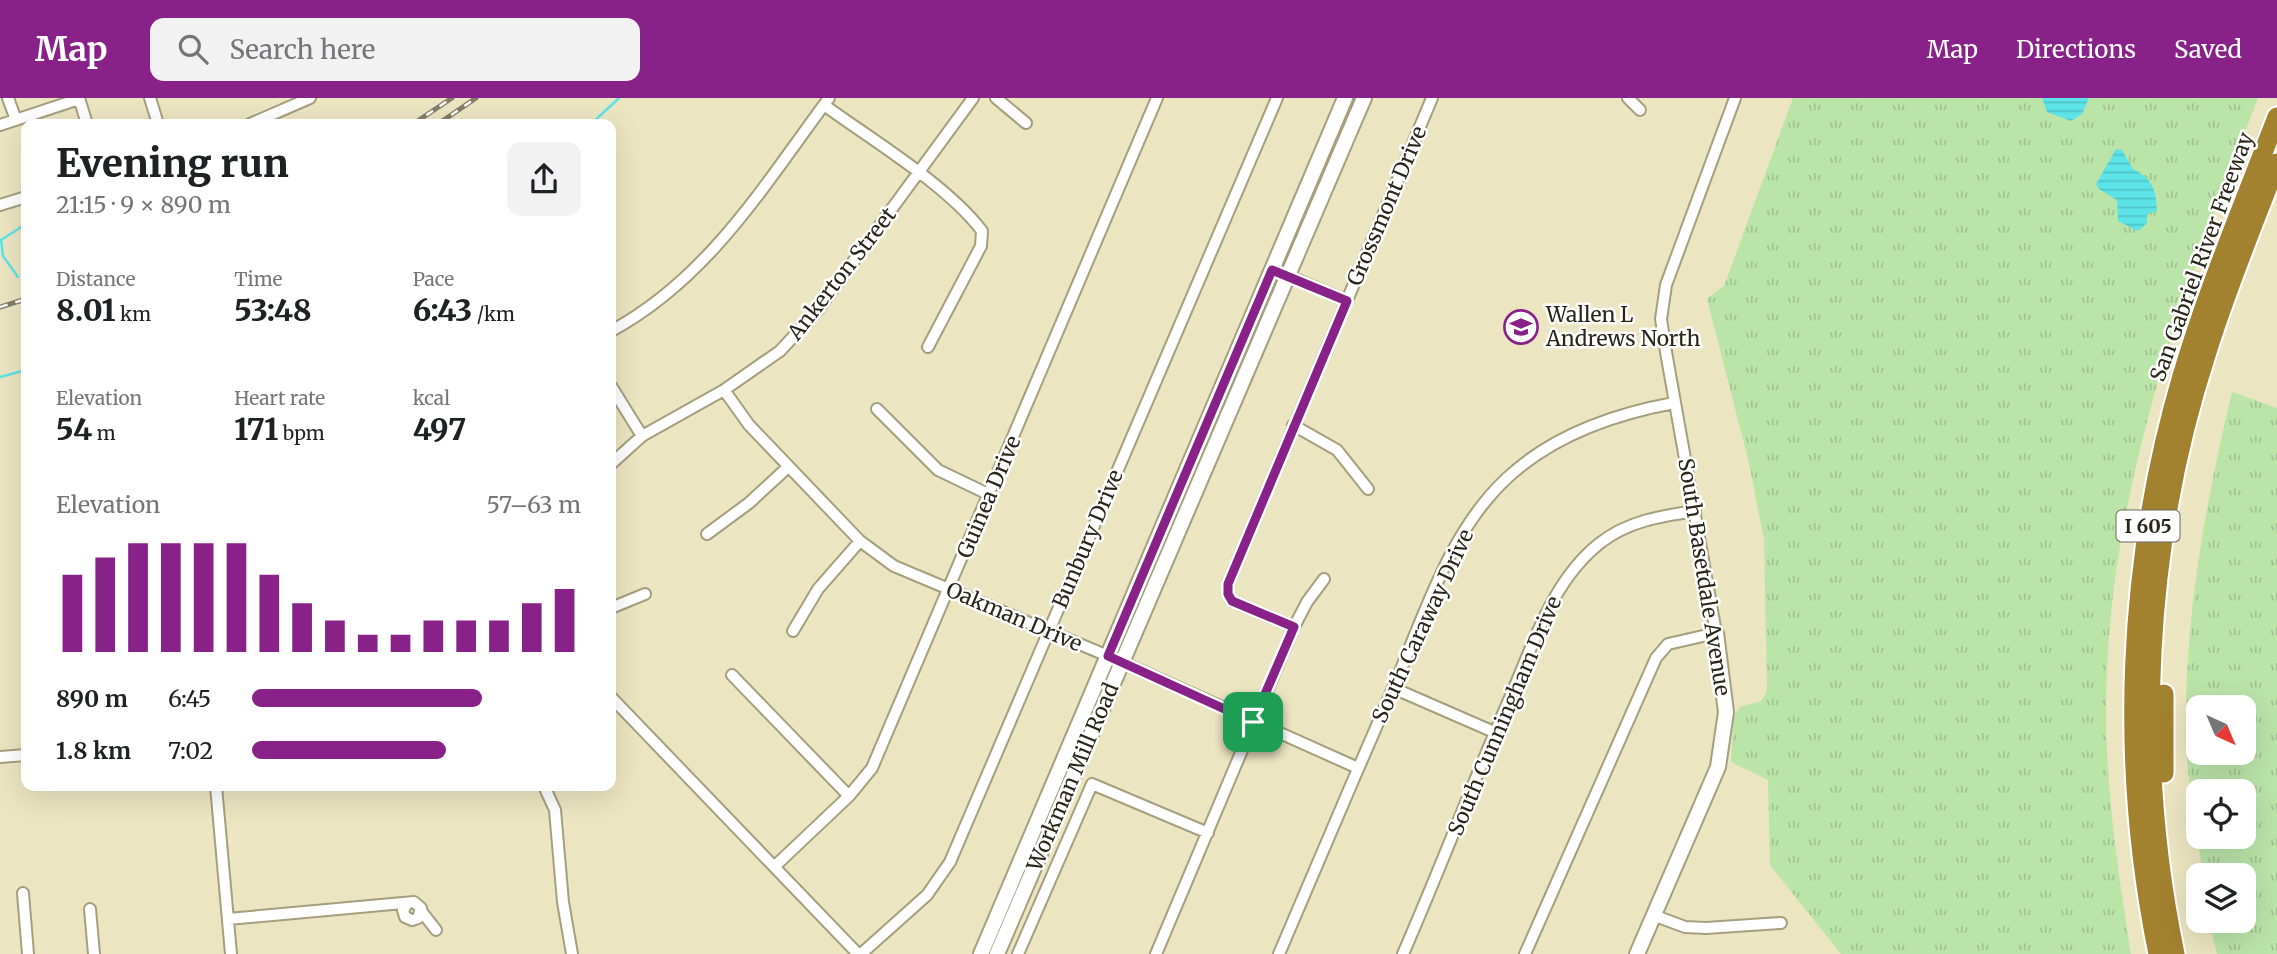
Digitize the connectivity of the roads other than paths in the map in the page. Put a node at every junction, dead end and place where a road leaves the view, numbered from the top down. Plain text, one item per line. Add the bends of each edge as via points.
1 (8, 98) edge
2 (150, 98) edge
3 (310, 98) edge
4 (973, 98) edge
5 (996, 98) edge
6 (1157, 98) edge
7 (1277, 98) edge
8 (1345, 98) edge
9 (1364, 98) edge
10 (1432, 98) edge
11 (1628, 98) edge
12 (1735, 98) edge
13 (79, 99) edge
14 (826, 101) edge
15 (1640, 110) dead end
16 (2277, 117) edge
17 (85, 119) edge
18 (156, 119) edge
19 (262, 119) edge
20 (16, 120) junction
21 (1026, 123) dead end
22 (0, 125) edge
23 (2277, 144) edge
24 (2277, 163) edge
25 (918, 174) junction
26 (2277, 196) edge
27 (21, 199) edge
28 (0, 205) edge
29 (1272, 270) junction
30 (1288, 276) junction
31 (1347, 301) junction
32 (616, 328) edge
33 (928, 347) dead end
34 (724, 390) junction
35 (616, 394) edge
36 (1674, 402) junction
37 (877, 409) dead end
38 (1293, 425) junction
39 (642, 436) junction
40 (616, 459) edge
41 (788, 467) junction
42 (1368, 489) dead end
43 (990, 495) junction
44 (1695, 511) junction
45 (707, 534) dead end
46 (860, 541) junction
47 (1324, 579) dead end
48 (949, 589) junction
49 (645, 594) dead end
50 (616, 606) edge
51 (1294, 627) junction
52 (793, 631) dead end
53 (1049, 632) junction
54 (1716, 633) junction
55 (1108, 656) junction
56 (1122, 663) junction
57 (732, 675) dead end
58 (1393, 688) junction
59 (616, 702) edge
60 (1253, 722) junction
61 (1494, 732) junction
62 (21, 755) edge
63 (0, 757) edge
64 (1358, 768) junction
65 (216, 791) edge
66 (546, 791) edge
67 (849, 796) junction
68 (1208, 833) junction
69 (775, 866) junction
70 (23, 892) dead end
71 (90, 909) dead end
72 (1653, 915) junction
73 (228, 919) junction
74 (1780, 923) dead end
75 (436, 930) dead end
76 (28, 954) edge
77 (93, 954) edge
78 (231, 954) edge
79 (572, 954) edge
80 (859, 954) edge
81 (981, 954) edge
82 (997, 954) edge
83 (1018, 954) edge
84 (1156, 954) edge
85 (1279, 954) edge
86 (1403, 954) edge
87 (1525, 954) edge
88 (1637, 954) edge
89 (2158, 954) edge
90 (2166, 954) edge
91 (2175, 954) edge
92 (2187, 954) edge

1 - 20 street
2 - 18 street
3 - 19 street
4 - 25 street, Ankerton Street
5 - 21 street
6 - 43 street, Guinea Drive
7 - 53 street, Bunbury Drive
8 - 29 main road, Workman Mill Road
9 - 30 main road, Workman Mill Road
10 - 31 street, Grossmont Drive
11 - 15 street
12 - 36 street, South Basetdale Avenue via 1666,285 1661,319
13 - 17 street
13 - 20 street
14 - 25 street
14 - 32 street via 706,259 653,305
16 - 89 highway, San Gabriel River Freeway / I 605 via 2185,364 2146,537 2135,652 2134,759 2142,856
20 - 22 street
23 - 90 highway via 2192,372 2164,482 2150,573 2142,679 2143,769
24 - 91 highway via 2203,364 2175,470 2160,564 2150,742 2158,852
25 - 33 street via 971,216 982,231 981,246
25 - 34 street, Ankerton Street via 817,311 780,351
26 - 92 highway, I 605 via 2217,363 2187,467 2173,550 2164,638 2164,810
27 - 28 street
29 - 30 street
29 - 55 main road, Workman Mill Road
30 - 31 street
30 - 56 main road, Workman Mill Road
31 - 38 street, Grossmont Drive
34 - 39 street, Ankerton Street
34 - 41 street, Oakman Drive
35 - 39 street
36 - 44 street, South Basetdale Avenue
36 - 58 street, South Caraway Drive via 1580,431 1550,445 1507,478 1475,515 1452,554
37 - 43 street via 938,470
38 - 42 street via 1337,450
38 - 51 street, Grossmont Drive via 1228,584 1228,594 1232,601
39 - 40 street, Ankerton Street
41 - 45 street
41 - 46 street, Oakman Drive
43 - 48 street, Guinea Drive
44 - 54 street, South Basetdale Avenue
44 - 61 street, South Cunningham Drive via 1643,519 1601,542 1570,571 1550,605
46 - 48 street, Oakman Drive via 894,566
46 - 52 street via 818,589
47 - 51 street
48 - 53 street, Oakman Drive
48 - 67 street, Guinea Drive via 872,768
49 - 50 street
51 - 60 street
53 - 55 street, Oakman Drive
53 - 80 street, Bunbury Drive via 950,862 927,895
54 - 72 main road, South Basetdale Avenue via 1726,712 1718,767
54 - 87 street via 1668,645 1656,658
55 - 56 street, Oakman Drive
55 - 81 main road, Workman Mill Road
56 - 60 street, Oakman Drive
56 - 82 main road, Workman Mill Road
57 - 67 street
58 - 61 street
58 - 64 street, South Caraway Drive
59 - 69 street
60 - 64 street, Oakman Drive
60 - 68 street
61 - 86 street, South Cunningham Drive
62 - 63 street
64 - 85 street, South Caraway Drive
65 - 73 street
66 - 79 street via 555,810
67 - 69 street, Guinea Drive
68 - 83 street via 1092,783
68 - 84 street
69 - 80 street
70 - 76 street
71 - 77 street
72 - 74 street via 1685,927
72 - 88 main road, South Basetdale Avenue
73 - 75 street via 407,904 404,914 408,919 418,918 422,912
73 - 78 street

